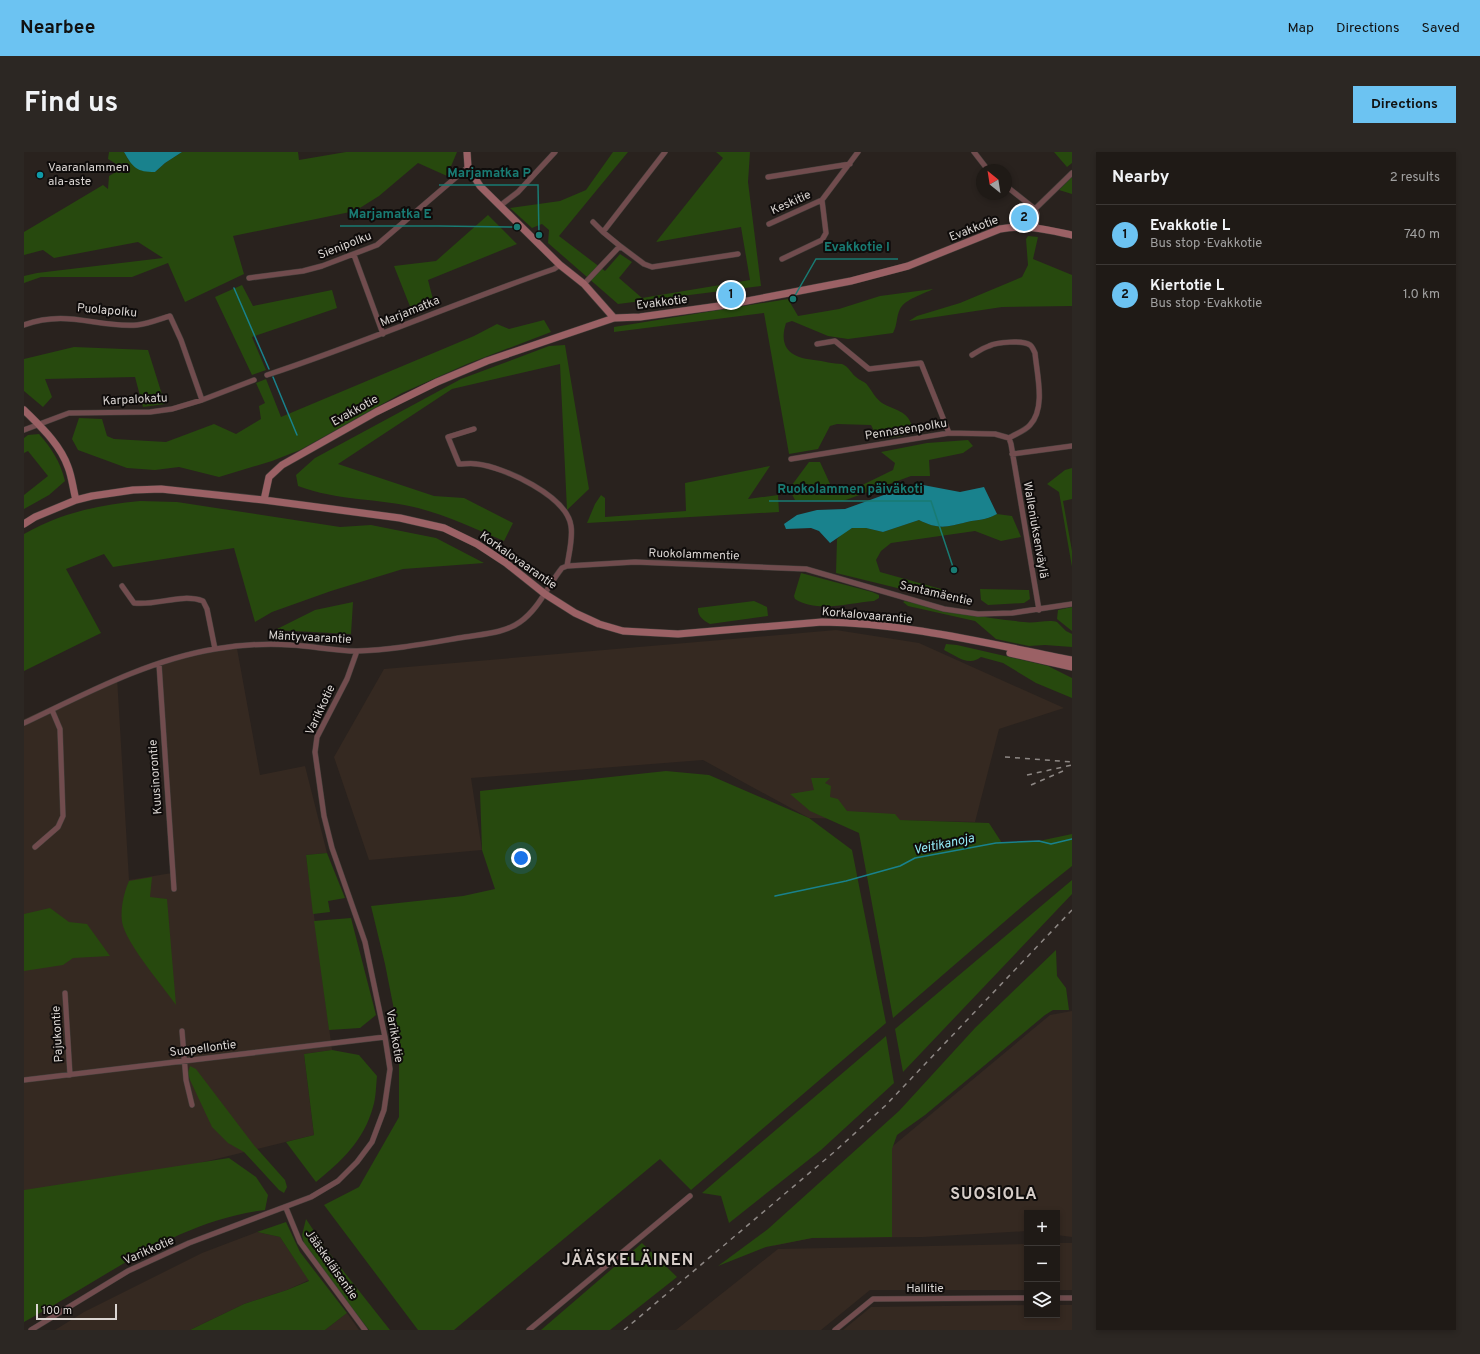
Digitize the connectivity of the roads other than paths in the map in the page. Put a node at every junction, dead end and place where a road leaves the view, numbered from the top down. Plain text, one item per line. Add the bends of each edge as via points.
1 (467, 152) edge
2 (555, 152) edge
3 (665, 152) edge
4 (858, 152) edge
5 (974, 152) edge
6 (850, 164) junction
7 (983, 164) edge
8 (468, 167) junction
9 (1072, 173) edge
10 (768, 177) dead end
11 (1012, 191) edge
12 (822, 200) junction
13 (501, 205) junction
14 (1035, 210) junction
15 (593, 222) dead end
16 (769, 224) dead end
17 (1036, 228) junction
18 (603, 232) junction
19 (1072, 235) edge
20 (620, 246) junction
21 (738, 254) dead end
22 (354, 255) junction
23 (782, 259) dead end
24 (560, 265) junction
25 (249, 278) dead end
26 (584, 284) junction
27 (614, 318) junction
28 (24, 325) edge
29 (383, 334) junction
30 (817, 344) dead end
31 (972, 355) dead end
32 (267, 375) dead end
33 (254, 380) dead end
34 (202, 400) junction
35 (24, 410) edge
36 (39, 424) junction
37 (474, 429) dead end
38 (24, 430) edge
39 (949, 433) junction
40 (1009, 438) junction
41 (1072, 446) edge
42 (1012, 454) junction
43 (791, 459) dead end
44 (76, 500) junction
45 (264, 500) junction
46 (24, 524) edge
47 (567, 566) junction
48 (820, 574) joint
49 (122, 586) dead end
50 (545, 594) junction
51 (1072, 604) edge
52 (1039, 610) junction
53 (978, 642) junction
54 (216, 649) junction
55 (357, 650) junction
56 (1072, 660) edge
57 (159, 664) junction
58 (1072, 667) edge
59 (52, 710) junction
60 (24, 723) edge
61 (35, 847) dead end
62 (174, 889) dead end
63 (65, 993) dead end
64 (182, 1031) dead end
65 (385, 1036) junction
66 (184, 1061) junction
67 (70, 1075) junction
68 (24, 1080) edge
69 (192, 1105) dead end
70 (690, 1196) dead end
71 (286, 1208) junction
72 (1024, 1298) edge
73 (1060, 1298) edge
74 (1072, 1298) edge
75 (31, 1330) edge
76 (365, 1330) edge
77 (529, 1330) edge
78 (835, 1330) edge

1 - 8 street
2 - 13 street via 518,192
3 - 18 street
4 - 6 street
5 - 7 street
6 - 10 street
6 - 12 street
8 - 13 street via 480,186
8 - 22 street, Sienipolku via 378,245
9 - 14 street
11 - 14 street
12 - 16 street, Keskitie
12 - 23 street via 826,233 822,240
13 - 24 street
14 - 17 street
15 - 18 street
17 - 19 street, Evakkotie
17 - 27 street, Evakkotie via 1014,226 1000,230 908,266 851,281 726,305
18 - 20 street
20 - 21 street via 652,267
20 - 26 street
22 - 25 street, Sienipolku via 303,271
22 - 29 street
24 - 26 street
24 - 29 street, Marjamatka
26 - 27 street
27 - 45 street, Evakkotie via 487,361 376,412 282,465 269,477
28 - 34 street, Puolapolku via 58,318 138,325 170,316
29 - 32 street, Marjamatka
30 - 39 street via 835,341 869,369 921,363
31 - 40 street via 990,345 1007,342 1030,344 1035,353 1039,398 1035,419 1028,427
33 - 34 street, Karpalokatu
34 - 36 street, Karpalokatu via 163,411 69,413
35 - 36 street
36 - 38 street, Karpalokatu
36 - 44 street via 61,451 68,466
37 - 47 street via 448,437 459,464 477,464 496,469 553,498 571,525
39 - 40 street, Pennasenpolku via 995,434
39 - 43 street, Pennasenpolku
40 - 42 street
41 - 42 street
42 - 52 street, Walleniuksenväylä
44 - 45 street, Korkalovaarantie via 133,490 161,489
44 - 46 street, Korkalovaarantie
45 - 50 street, Korkalovaarantie via 400,518 444,528 477,544
47 - 48 street, Ruokolammentie via 635,562 806,569
47 - 50 street, Mäntyvaarantie via 552,580
48 - 52 street, Santamäentie via 944,609 978,614 1012,614
49 - 54 street via 134,603 192,597 203,601
50 - 53 street, Korkalovaarantie via 581,616 623,631 678,634 844,622 891,626
50 - 55 street, Mäntyvaarantie via 520,623 504,630 408,646
51 - 52 street, Santamäentie
53 - 56 street, Korkalovaarantie
53 - 58 street, Korkalovaarantie via 986,647
54 - 55 street, Mäntyvaarantie via 290,644
54 - 57 street, Mäntyvaarantie
55 - 65 street, Varikkotie via 347,678 317,738 315,752 324,816 332,848 365,942
57 - 59 street, Mäntyvaarantie via 112,682
57 - 62 street, Kuusinorontie
59 - 60 street, Mäntyvaarantie
59 - 61 street via 60,729 63,816 58,827
63 - 67 street, Pajukontie
64 - 66 street
65 - 66 street, Suopellontie
65 - 71 street, Varikkotie via 390,1069 388,1088 384,1110 372,1142 338,1181
66 - 67 street, Suopellontie
66 - 69 street
67 - 68 street, Suopellontie
70 - 77 street
71 - 75 street, Varikkotie via 189,1243 128,1271
71 - 76 street, Jääskeläisentie via 300,1242
72 - 78 street, Hallitie via 872,1299
73 - 74 street

